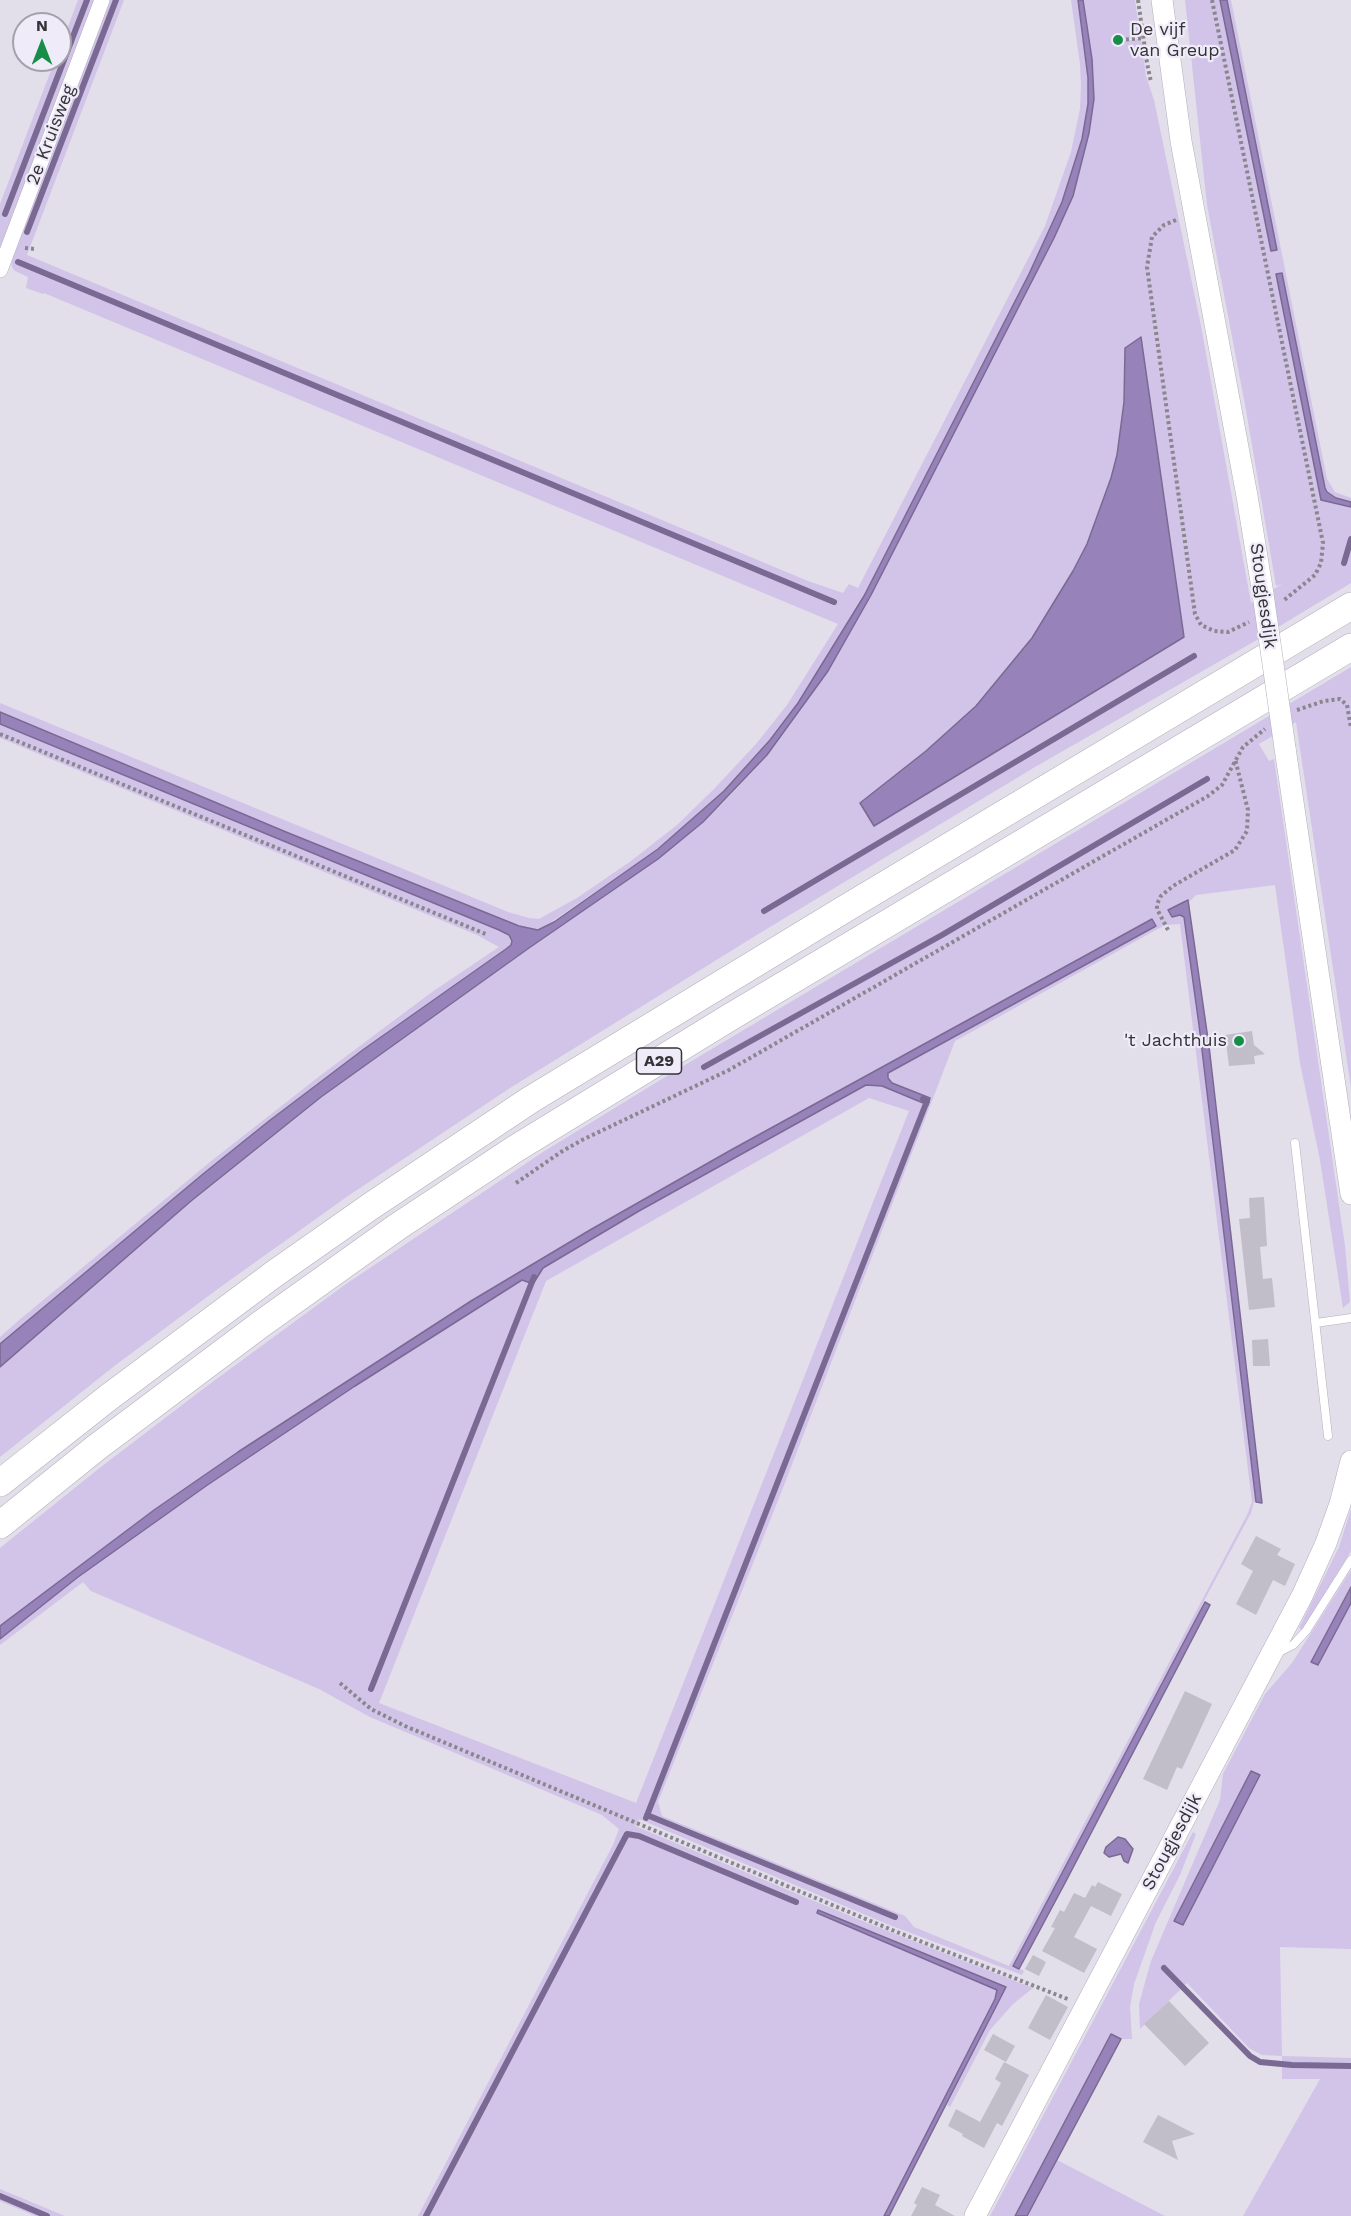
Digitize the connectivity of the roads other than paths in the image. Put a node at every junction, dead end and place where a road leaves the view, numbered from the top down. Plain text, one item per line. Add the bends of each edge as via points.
1 (102, 0) edge
2 (1162, 0) edge
3 (0, 270) edge
4 (1351, 606) edge
5 (1351, 646) edge
6 (1295, 1143) dead end
7 (1351, 1194) edge
8 (1351, 1318) edge
9 (1316, 1323) junction
10 (1328, 1436) dead end
11 (1351, 1461) edge
12 (0, 1483) edge
13 (0, 1525) edge
14 (1351, 1560) edge
15 (1270, 1657) junction
16 (975, 2216) edge

1 - 3 street, 2e Kruisweg
2 - 7 street, Stougjesdijk, bridge via 1183,152 1263,594
4 - 12 highway, A29 via 531,1100 274,1274
5 - 13 highway, A29 via 515,1149 261,1324
6 - 9 lane
8 - 9 lane
9 - 10 lane
11 - 15 street, Stougjesdijk via 1326,1543
14 - 15 lane via 1299,1640
15 - 16 street, Stougjesdijk

